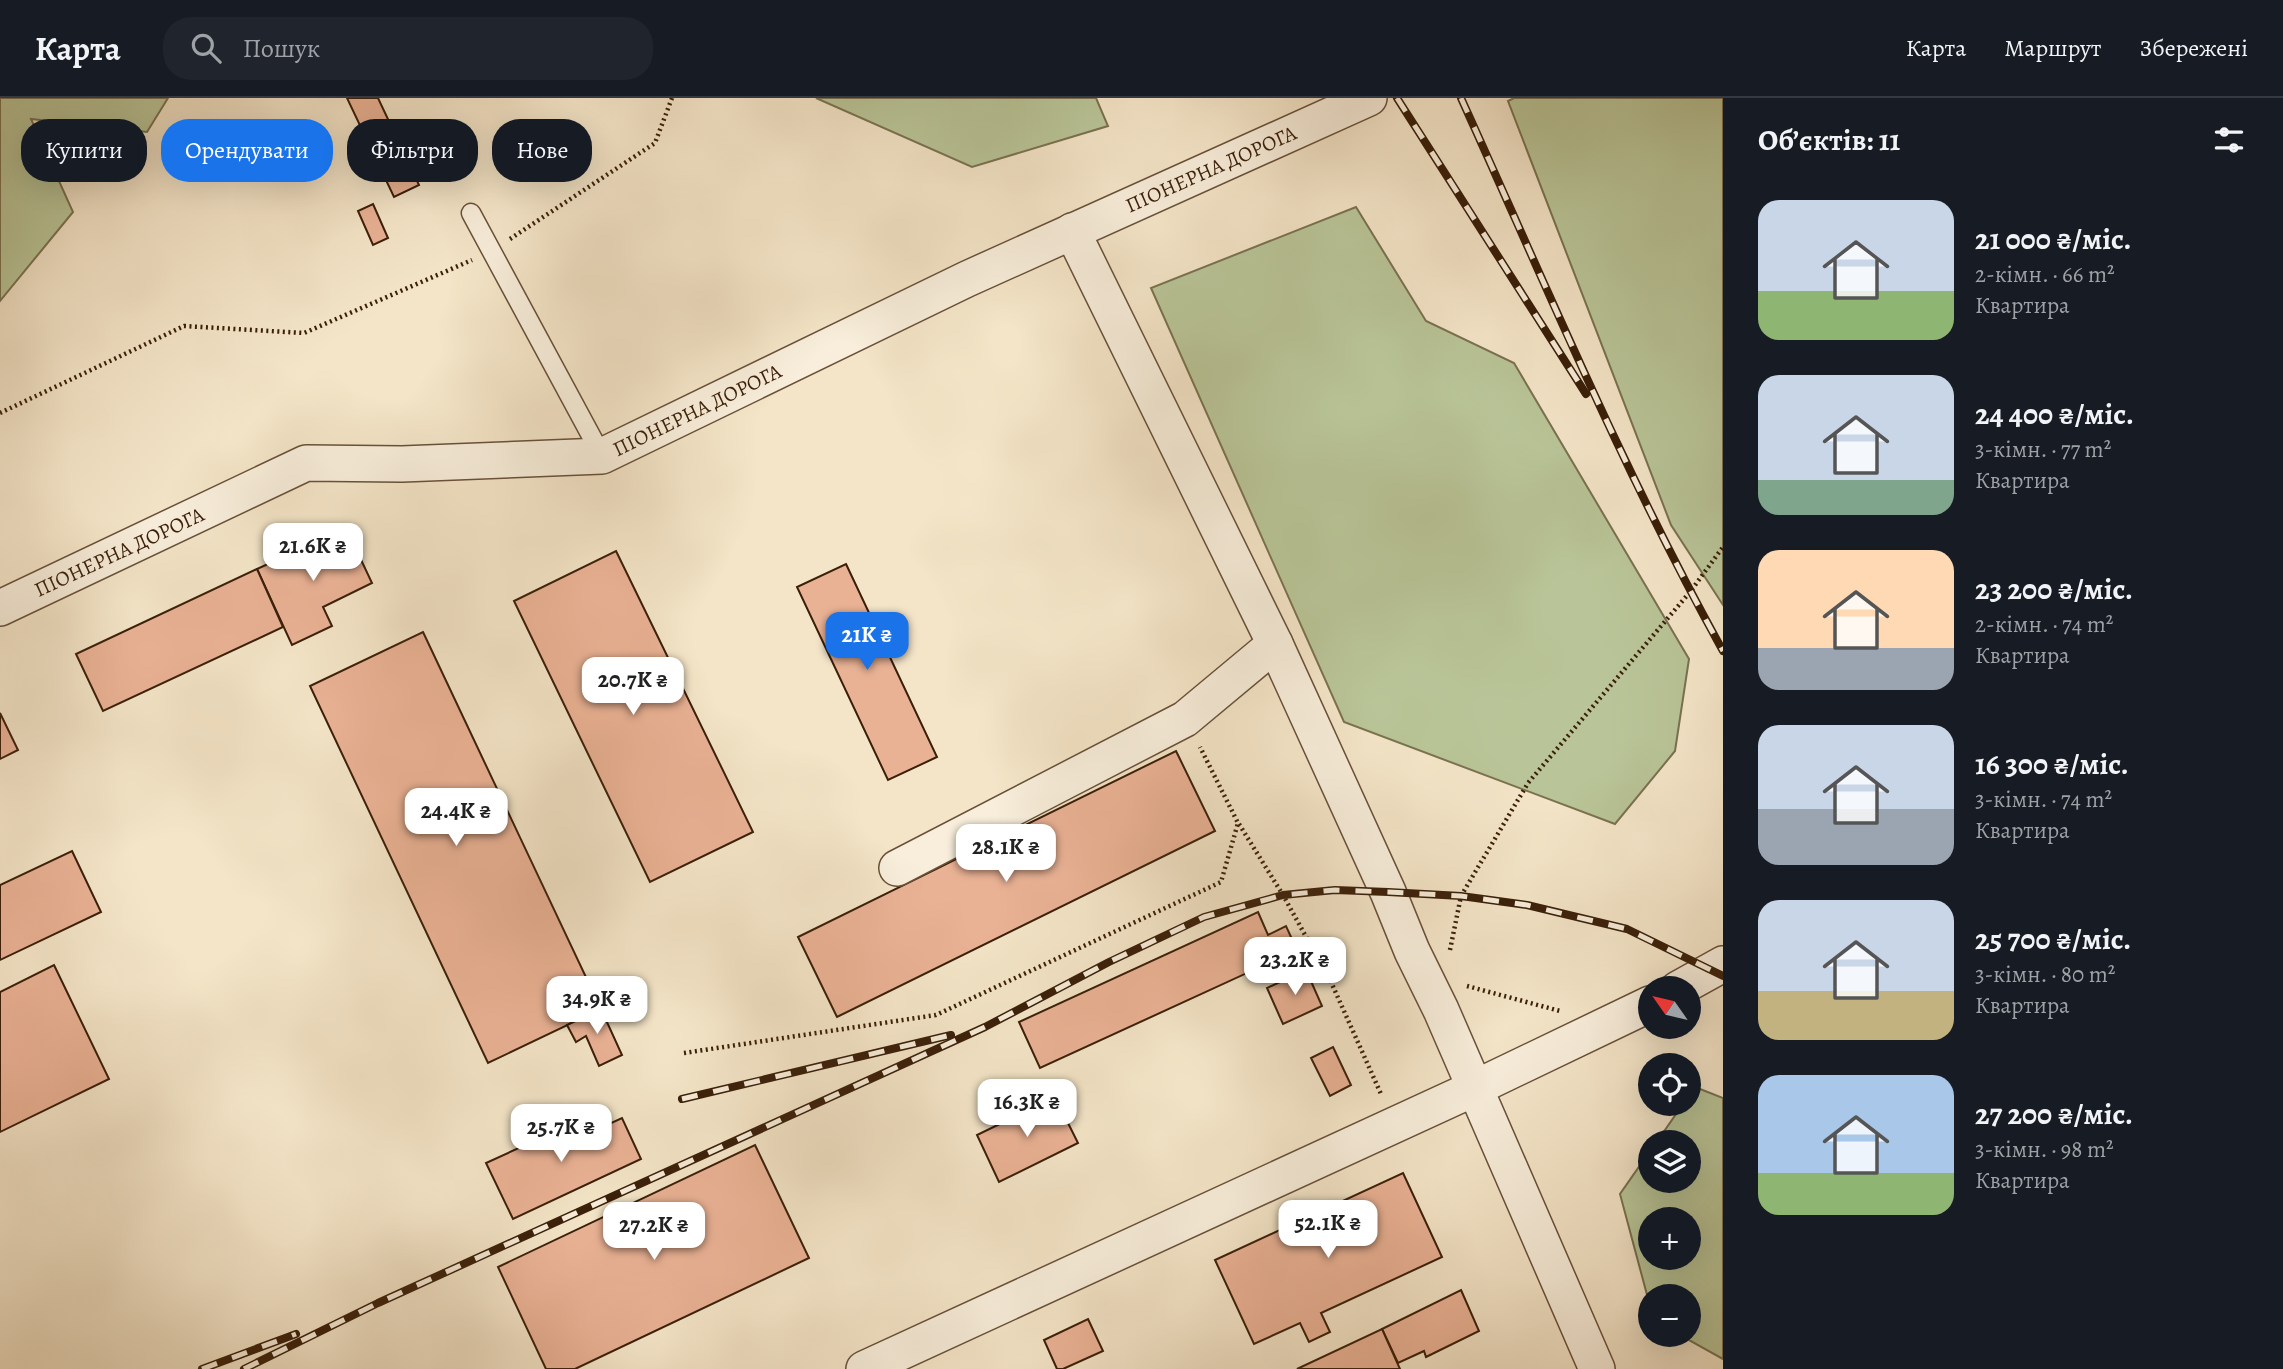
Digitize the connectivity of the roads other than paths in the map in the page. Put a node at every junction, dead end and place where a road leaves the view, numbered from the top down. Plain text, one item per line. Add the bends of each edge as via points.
1 (1369, 98) edge
2 (471, 213) dead end
3 (1072, 231) junction
4 (602, 456) junction
5 (0, 608) edge
6 (1275, 644) junction
7 (897, 868) dead end
8 (1723, 964) edge
9 (1701, 976) edge
10 (1638, 1010) edge
11 (1475, 1088) junction
12 (864, 1369) edge
13 (1597, 1369) edge

1 - 3 street, ПІОНЕРНА ДОРОГА
2 - 4 lane
3 - 4 street, ПІОНЕРНА ДОРОГА
3 - 6 street
4 - 5 street, ПІОНЕРНА ДОРОГА via 306,463
6 - 7 street via 1185,719
6 - 11 street
8 - 9 street
10 - 11 street
11 - 12 street
11 - 13 street

